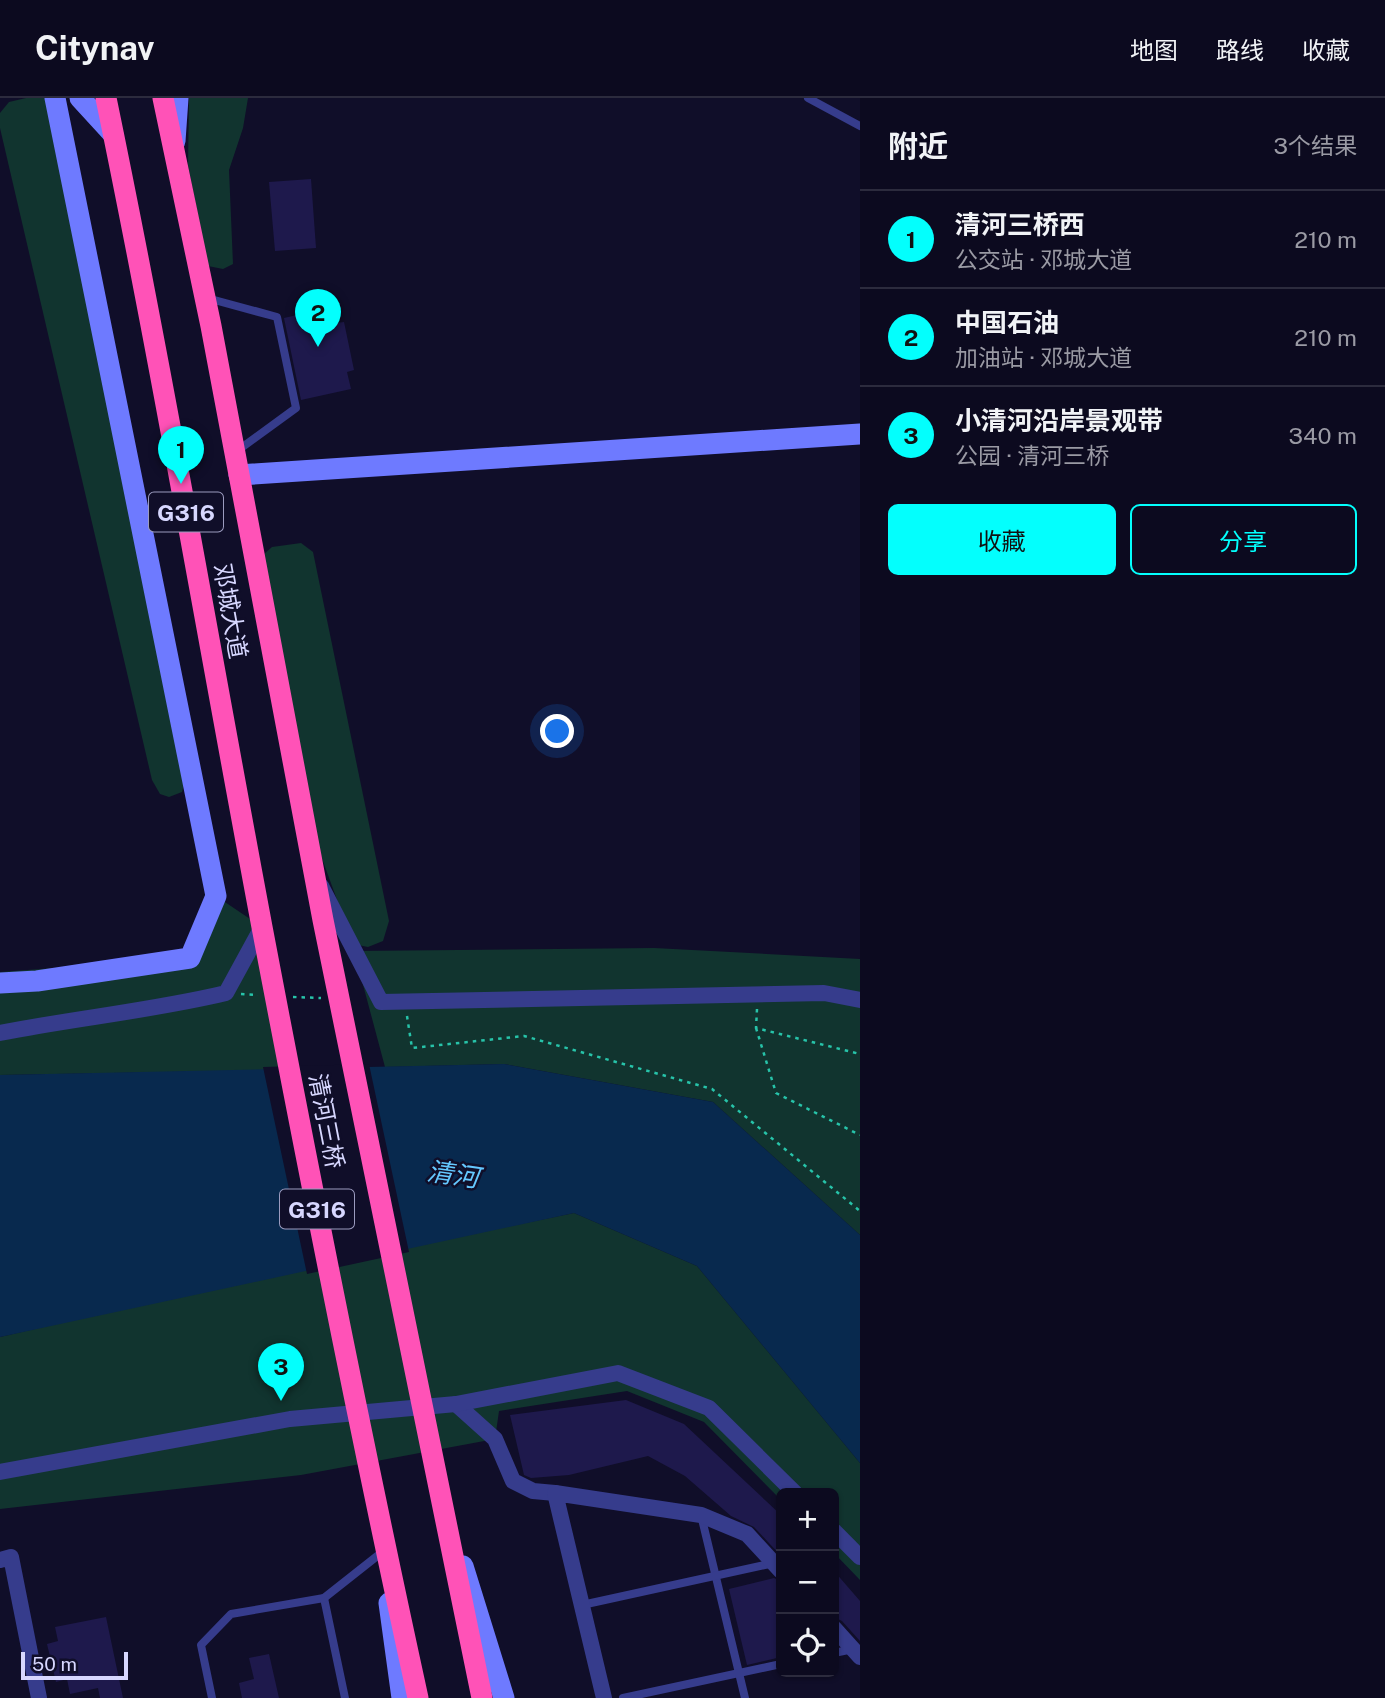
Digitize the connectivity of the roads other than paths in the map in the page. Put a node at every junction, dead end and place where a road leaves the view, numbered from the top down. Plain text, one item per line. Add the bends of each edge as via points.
1 (55, 98) edge
2 (80, 98) edge
3 (106, 98) edge
4 (163, 98) edge
5 (178, 98) edge
6 (808, 98) edge
7 (860, 126) edge
8 (113, 134) junction
9 (174, 153) junction
10 (205, 297) junction
11 (860, 434) edge
12 (235, 453) junction
13 (239, 475) junction
14 (314, 872) junction
15 (323, 920) joint
16 (262, 927) junction
17 (0, 981) edge
18 (860, 1000) edge
19 (0, 1033) edge
20 (456, 1405) junction
21 (0, 1472) edge
22 (436, 1480) junction
23 (790, 1488) edge
24 (372, 1490) junction
25 (555, 1493) junction
26 (701, 1514) junction
27 (839, 1536) edge
28 (382, 1553) junction
29 (860, 1558) edge
30 (0, 1560) edge
31 (776, 1566) edge
32 (776, 1567) edge
33 (716, 1575) junction
34 (324, 1598) junction
35 (582, 1605) junction
36 (839, 1634) edge
37 (856, 1653) edge
38 (776, 1665) edge
39 (739, 1673) junction
40 (39, 1698) edge
41 (212, 1698) edge
42 (345, 1698) edge
43 (402, 1698) edge
44 (418, 1698) edge
45 (482, 1698) edge
46 (504, 1698) edge
47 (604, 1698) edge
48 (623, 1698) edge
49 (745, 1698) edge

1 - 17 street via 216,896 190,958 37,981
2 - 8 street
3 - 8 highway, 邓城大道 / G316
4 - 9 highway, 邓城大道 / G316
5 - 9 street
6 - 7 lane
8 - 16 highway, 邓城大道 / G316
9 - 10 highway, 邓城大道 / G316
10 - 12 highway, 邓城大道 / G316
10 - 12 lane via 277,317 296,408
11 - 13 street
12 - 13 highway, 邓城大道 / G316
13 - 14 highway, 邓城大道 / G316
14 - 15 highway, 邓城大道 / G316
14 - 18 street via 381,1002 824,993
15 - 22 highway, 清河三桥 / G316
16 - 19 street via 226,993
16 - 24 highway, 清河三桥 / G316
20 - 21 street via 290,1419
20 - 23 street via 618,1373 709,1408
20 - 25 street via 495,1439 513,1481 533,1491
22 - 45 highway, G316
22 - 46 street
24 - 28 street
24 - 44 highway, G316
25 - 26 street
25 - 35 street
26 - 31 street via 747,1534
26 - 33 lane
27 - 29 street
28 - 34 lane
28 - 43 street
30 - 40 street via 11,1557
32 - 33 lane
33 - 35 lane
33 - 39 lane
34 - 41 lane via 231,1614 201,1645
34 - 42 lane
35 - 47 street
36 - 37 street
38 - 39 lane
39 - 48 lane
39 - 49 lane

